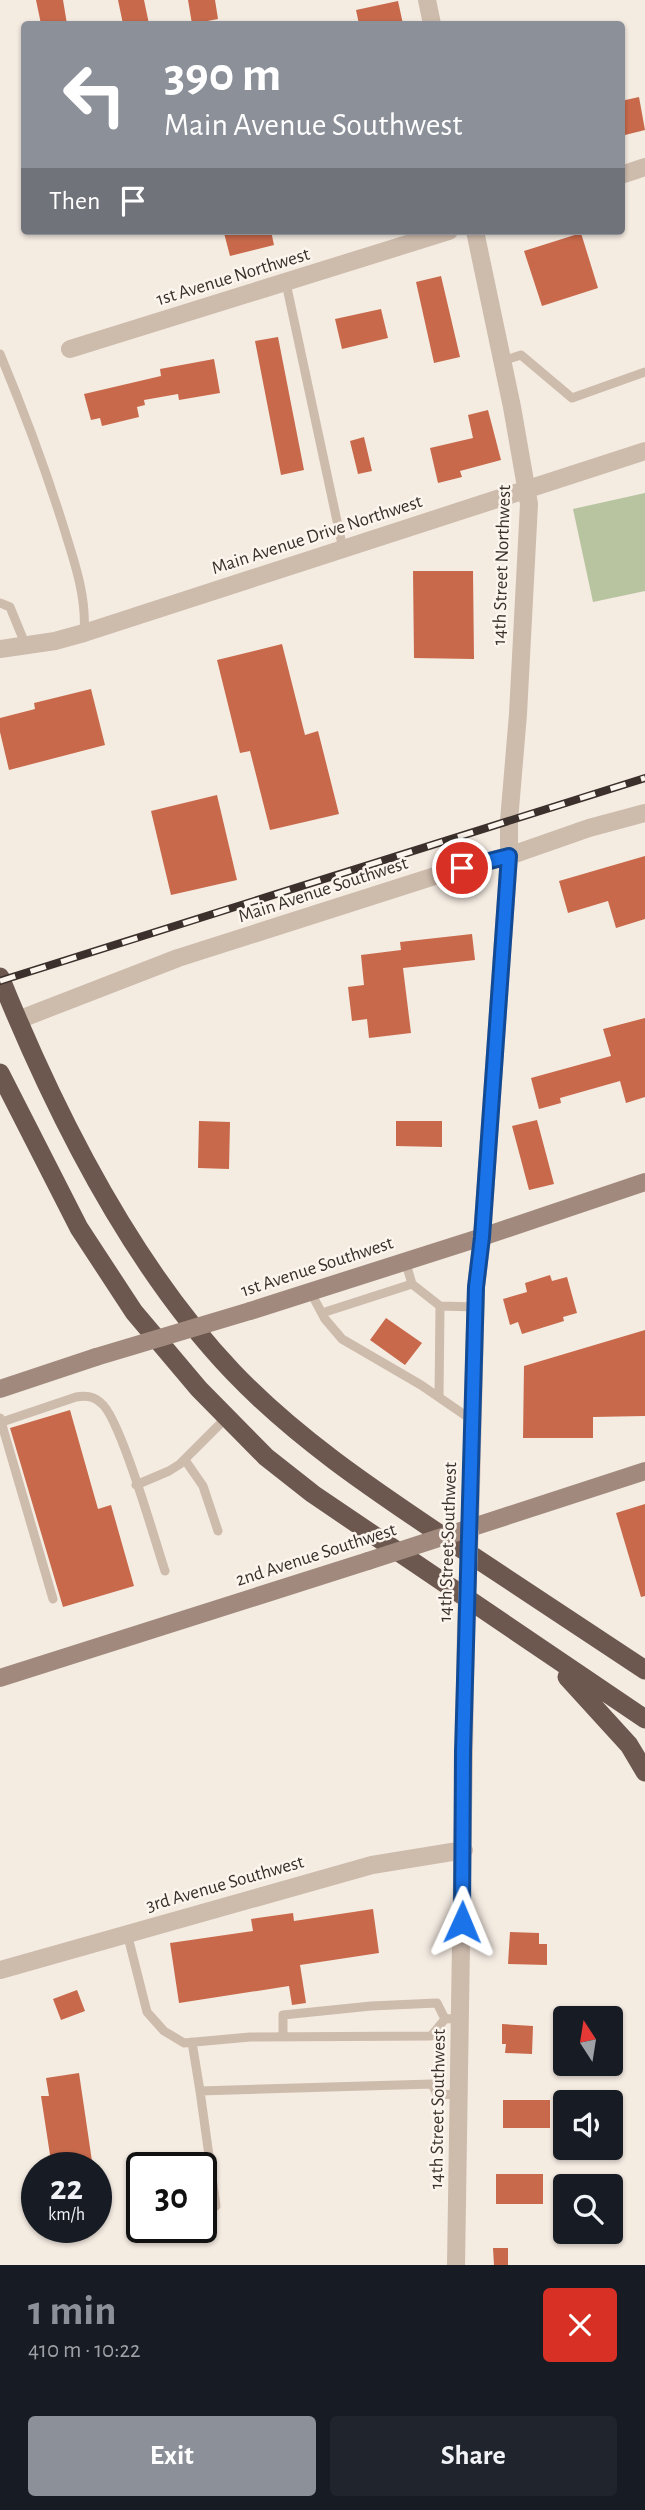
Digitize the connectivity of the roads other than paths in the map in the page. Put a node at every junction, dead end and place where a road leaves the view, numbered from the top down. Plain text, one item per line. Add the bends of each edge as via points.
1 (427, 0) edge
2 (431, 21) edge
3 (645, 167) edge
4 (625, 174) edge
5 (436, 235) edge
6 (476, 235) edge
7 (286, 283) junction
8 (70, 349) dead end
9 (0, 354) edge
10 (502, 361) junction
11 (645, 372) edge
12 (645, 451) edge
13 (528, 489) junction
14 (343, 549) junction
15 (0, 603) edge
16 (84, 633) junction
17 (26, 646) junction
18 (0, 649) edge
19 (645, 813) edge
20 (509, 821) joint
21 (509, 856) junction
22 (0, 977) edge
23 (18, 1020) junction
24 (0, 1073) edge
25 (645, 1182) edge
26 (482, 1237) junction
27 (405, 1260) junction
28 (412, 1284) junction
29 (310, 1291) junction
30 (440, 1306) junction
31 (476, 1307) junction
32 (322, 1313) junction
33 (0, 1389) edge
34 (439, 1397) junction
35 (227, 1417) junction
36 (1, 1420) edge
37 (472, 1421) junction
38 (185, 1460) junction
39 (645, 1471) edge
40 (136, 1485) junction
41 (470, 1528) junction
42 (218, 1531) dead end
43 (164, 1571) dead end
44 (53, 1599) dead end
45 (545, 1653) junction
46 (645, 1670) edge
47 (0, 1678) edge
48 (645, 1718) edge
49 (645, 1772) edge
50 (464, 1850) junction
51 (127, 1933) junction
52 (0, 1970) edge
53 (453, 2018) junction
54 (284, 2037) junction
55 (192, 2042) junction
56 (200, 2091) junction
57 (459, 2095) junction
58 (208, 2152) edge
59 (456, 2265) edge

1 - 2 street
3 - 4 street
5 - 7 street, 1st Avenue Northwest
6 - 10 street, 14th Street Northwest
7 - 8 street, 1st Avenue Northwest
7 - 14 lane
9 - 16 lane via 47,472 76,567
10 - 11 lane via 520,355 572,398
10 - 13 street, 14th Street Northwest
12 - 13 street, Main Avenue Drive Northwest
13 - 14 street, Main Avenue Drive Northwest
13 - 20 street, 14th Street Northwest
14 - 16 street, Main Avenue Drive Northwest
15 - 17 lane via 10,607
16 - 17 street, Main Avenue Drive Northwest
17 - 18 street, Main Avenue Drive Northwest
19 - 21 street, Main Avenue Southwest
20 - 21 street, 14th Street Southwest
21 - 23 street, Main Avenue Southwest via 178,958
21 - 26 street, 14th Street Southwest
22 - 23 highway
23 - 46 highway via 115,1214 172,1298 233,1372 357,1479
24 - 35 highway via 79,1228 134,1312
25 - 26 main road, 1st Avenue Southwest
26 - 27 main road, 1st Avenue Southwest
26 - 31 street, 14th Street Southwest
27 - 28 lane
27 - 29 main road, 1st Avenue Southwest
28 - 30 lane
28 - 32 lane
29 - 32 lane
29 - 33 main road, 1st Avenue Southwest, bridge
30 - 31 lane
30 - 34 lane
31 - 37 street, 14th Street Southwest
32 - 34 lane via 342,1339
34 - 37 lane
35 - 38 lane
35 - 45 highway via 266,1457 313,1494
36 - 40 lane via 76,1397 93,1398 110,1412
36 - 44 lane
37 - 41 street, 14th Street Southwest
38 - 40 lane
38 - 42 lane via 203,1486
39 - 41 main road, 2nd Avenue Southwest
40 - 43 lane
41 - 47 main road, 2nd Avenue Southwest, bridge
41 - 50 street, 14th Street Southwest, bridge
45 - 48 highway
45 - 49 highway via 629,1745
50 - 51 street, 3rd Avenue Southwest via 372,1865
50 - 53 street, 14th Street Southwest
51 - 52 street, 3rd Avenue Southwest
51 - 55 lane via 147,2012 164,2031 184,2043
53 - 54 lane via 431,2036
53 - 54 lane via 437,2003 326,2010 283,2015
53 - 57 street, 14th Street Southwest
54 - 55 lane
55 - 56 lane
56 - 57 lane via 432,2084 437,2094
56 - 58 lane
57 - 59 street, 14th Street Southwest

